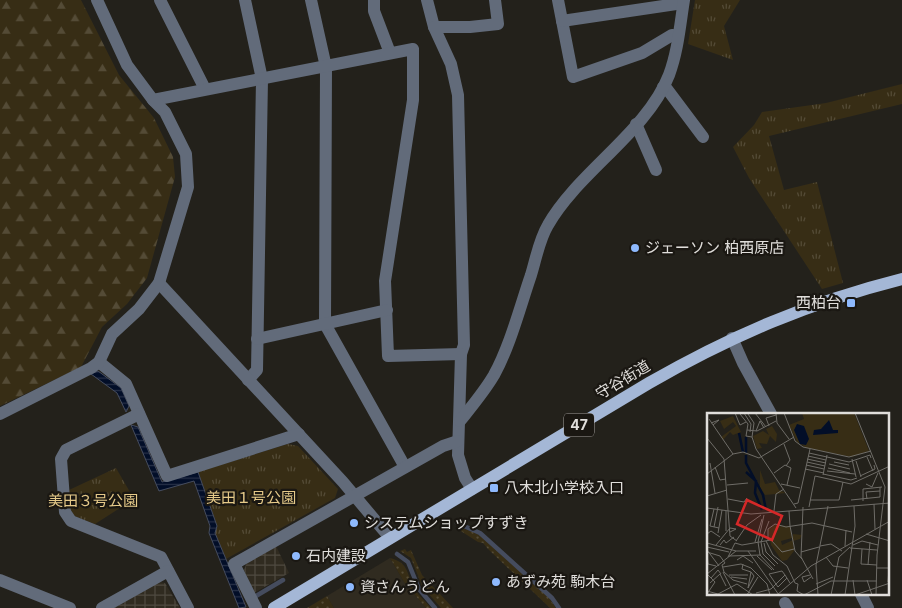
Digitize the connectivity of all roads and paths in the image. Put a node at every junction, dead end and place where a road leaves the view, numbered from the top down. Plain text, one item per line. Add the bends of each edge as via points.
1 (96, 0) edge
2 (160, 0) edge
3 (245, 0) edge
4 (311, 0) edge
5 (374, 0) edge
6 (427, 0) edge
7 (495, 0) edge
8 (558, 0) edge
9 (684, 1) edge
10 (562, 21) junction
11 (434, 27) junction
12 (678, 36) junction
13 (390, 53) junction
14 (326, 67) junction
15 (262, 79) junction
16 (663, 86) junction
17 (205, 89) junction
18 (153, 100) junction
19 (636, 124) junction
20 (703, 137) dead end
21 (656, 170) dead end
22 (902, 279) edge
23 (159, 283) junction
24 (387, 310) junction
25 (325, 324) junction
26 (732, 338) junction
27 (257, 339) junction
28 (461, 354) junction
29 (99, 362) junction
30 (248, 380) junction
31 (770, 413) edge
32 (0, 414) edge
33 (139, 414) junction
34 (460, 421) junction
35 (299, 434) junction
36 (458, 440) junction
37 (404, 467) junction
38 (472, 489) junction
39 (354, 495) junction
40 (390, 538) junction
41 (168, 571) junction
42 (0, 580) edge
43 (862, 596) edge
44 (70, 608) edge
45 (102, 608) edge
46 (188, 608) edge
47 (256, 608) edge
48 (274, 608) edge
49 (868, 608) edge

1 - 18 street via 127,65
2 - 17 street
3 - 15 street
4 - 14 street
5 - 13 street via 374,11
6 - 11 street
7 - 11 street via 498,24
8 - 10 street
9 - 10 street
9 - 12 street
10 - 12 street via 573,77 642,53 672,35
11 - 28 street via 451,64 458,95 464,345
12 - 16 street
13 - 14 street
13 - 24 street via 413,49 413,92 385,281
14 - 15 street
14 - 25 street
15 - 17 street
15 - 27 street
16 - 19 street
16 - 20 street
17 - 18 street
18 - 23 street via 165,112 186,154 188,186
19 - 21 street
19 - 34 street via 563,203 548,225 495,374
22 - 26 main road, 守谷街道 / 47 via 795,311
23 - 29 street via 139,309 112,334
23 - 30 street
24 - 25 street
24 - 28 street via 388,356
25 - 27 street
25 - 37 street
26 - 31 street
26 - 38 main road, 守谷街道 / 47 via 649,383
27 - 30 street via 257,370
28 - 34 street
29 - 32 street
29 - 33 street via 126,384
30 - 35 street
33 - 35 street via 167,476
33 - 41 street via 66,450 61,459 65,512 71,521 161,557
34 - 36 street
35 - 39 street
36 - 37 street
36 - 38 street via 458,455
37 - 39 street
38 - 40 main road, 守谷街道 / 47
39 - 40 street
39 - 47 street via 234,564
40 - 48 main road, 守谷街道 / 47
41 - 45 street
41 - 46 street
42 - 44 street
43 - 49 street

